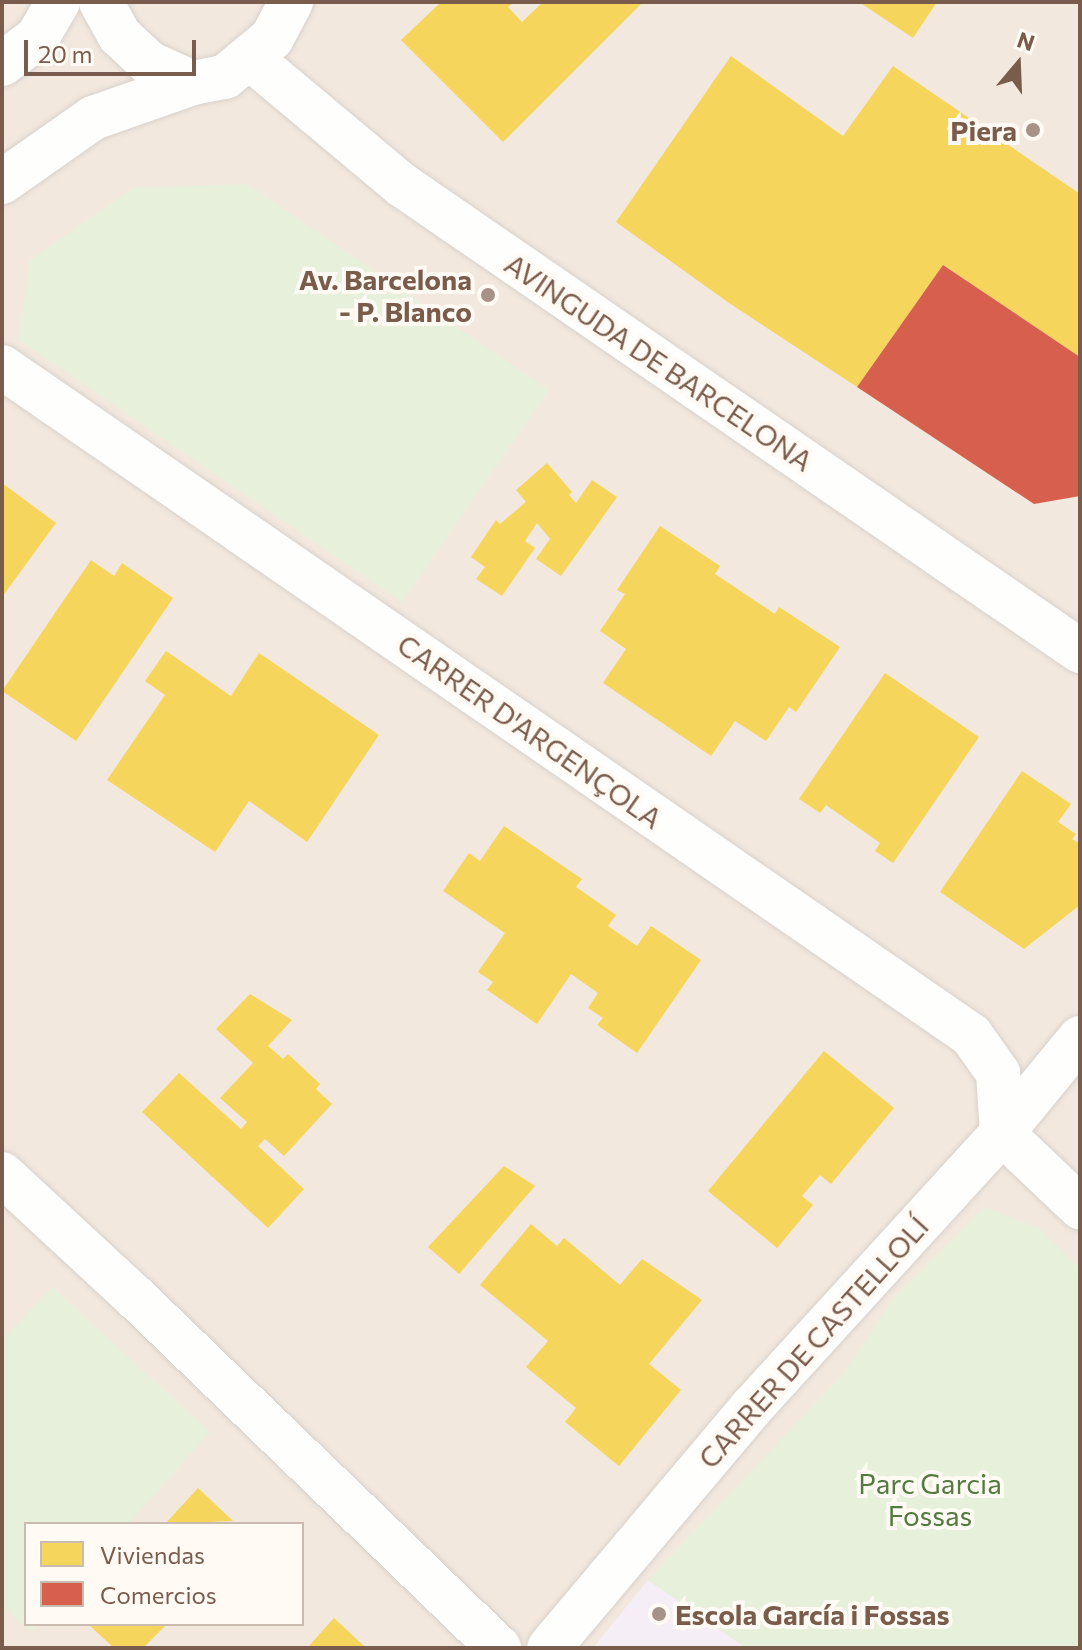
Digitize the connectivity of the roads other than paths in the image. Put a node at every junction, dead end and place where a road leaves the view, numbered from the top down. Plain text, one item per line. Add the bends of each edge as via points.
1 (58, 2) edge
2 (101, 2) edge
3 (291, 2) edge
4 (250, 58) junction
5 (2, 64) edge
6 (193, 83) junction
7 (2, 182) edge
8 (2, 367) edge
9 (1080, 651) edge
10 (1080, 1038) edge
11 (1002, 1133) junction
12 (2, 1174) edge
13 (1080, 1207) edge
14 (499, 1648) edge
15 (549, 1648) edge

1 - 5 street via 37,38
2 - 6 street via 119,35 149,63
3 - 4 street via 272,38
4 - 6 street via 225,77
4 - 9 street, AVINGUDA DE BARCELONA via 402,185
6 - 7 street via 93,118
8 - 11 street, CARRER D'ARGENÇOLA via 971,1035 998,1073
10 - 11 street, CARRER DE CASTELLOLÍ
11 - 13 street
11 - 15 street, CARRER DE CASTELLOLÍ via 752,1407
12 - 14 street

